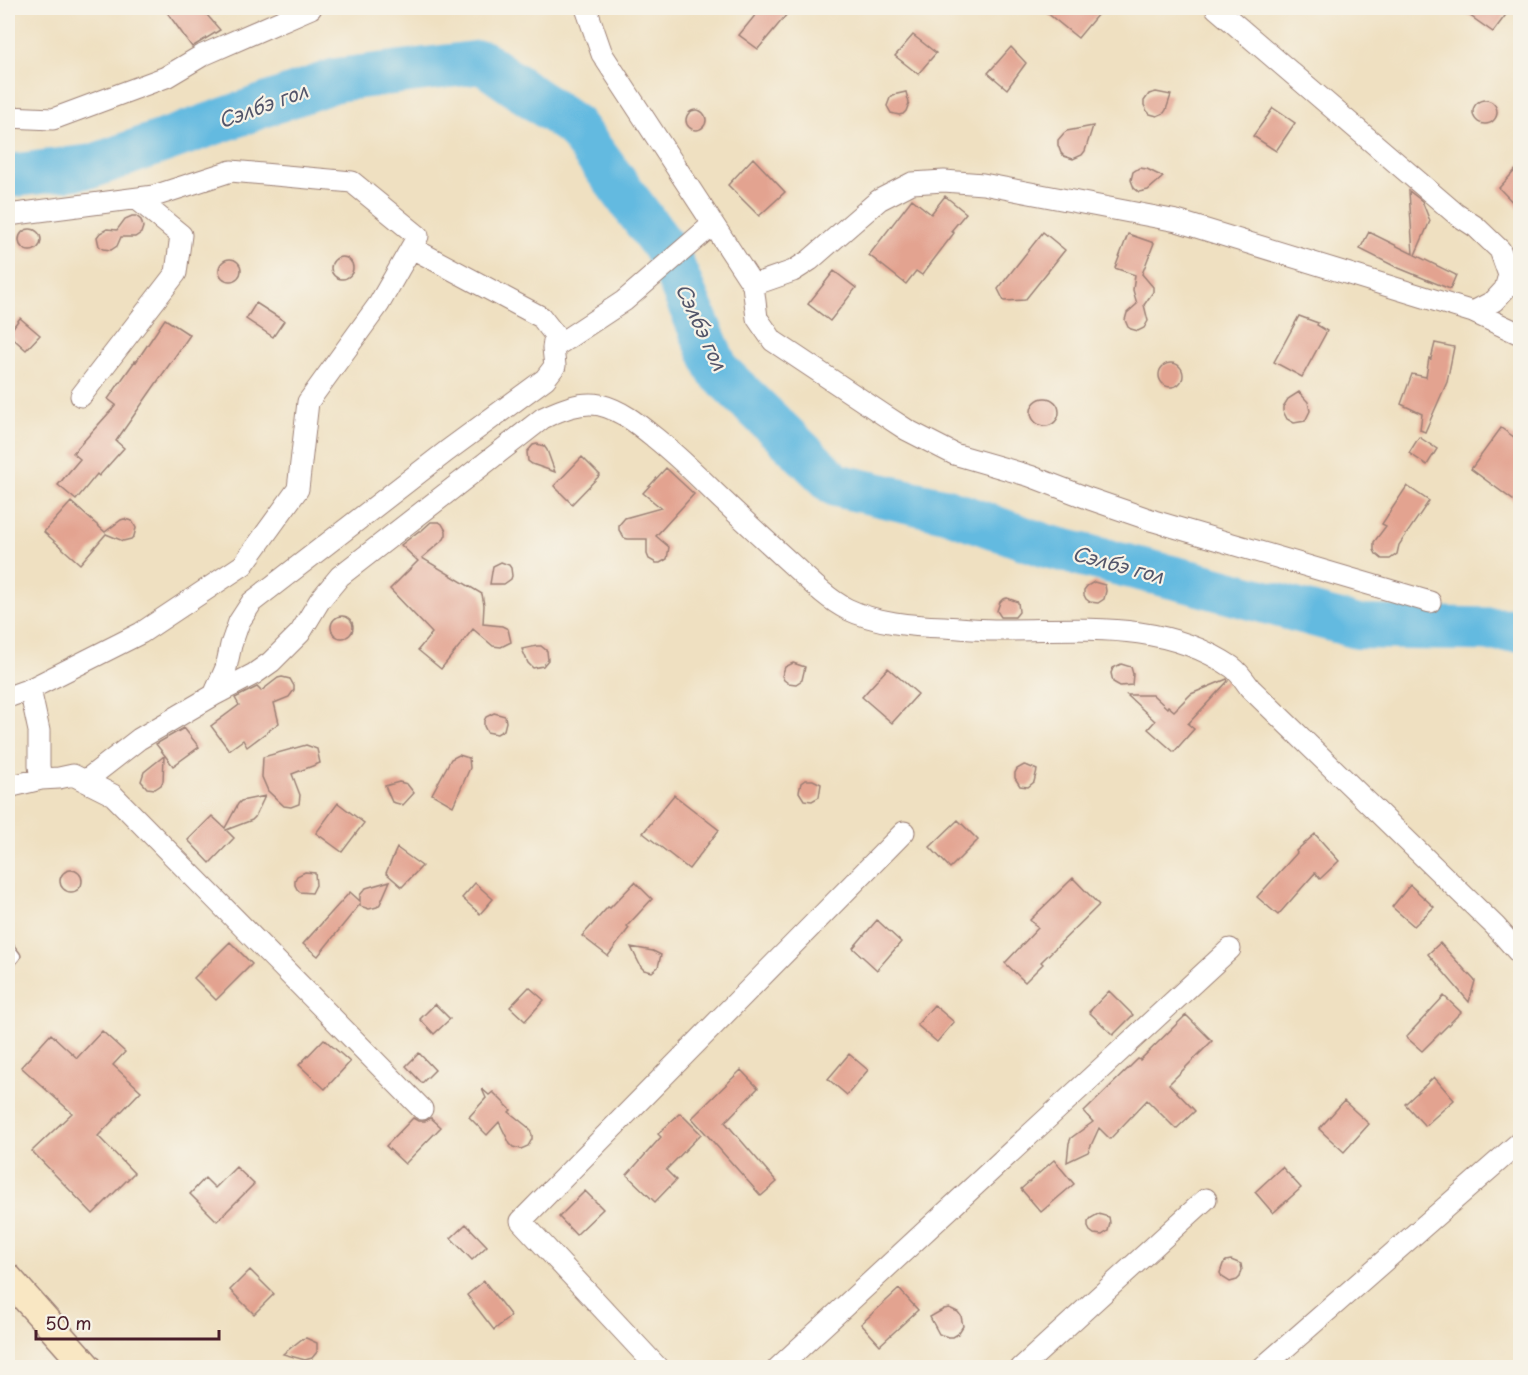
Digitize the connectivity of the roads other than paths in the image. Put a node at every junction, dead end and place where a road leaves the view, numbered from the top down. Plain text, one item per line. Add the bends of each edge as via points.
1 (311, 8) edge
2 (586, 8) edge
3 (1216, 8) edge
4 (8, 117) edge
5 (137, 199) junction
6 (8, 215) edge
7 (713, 224) junction
8 (412, 248) junction
9 (753, 285) junction
10 (1473, 312) junction
11 (1521, 334) edge
12 (553, 348) junction
13 (81, 396) dead end
14 (1430, 602) dead end
15 (30, 689) junction
16 (214, 695) junction
17 (8, 697) edge
18 (41, 779) junction
19 (85, 781) junction
20 (8, 787) edge
21 (904, 832) dead end
22 (8, 947) edge
23 (1230, 949) dead end
24 (1521, 954) edge
25 (8, 964) edge
26 (422, 1109) dead end
27 (1521, 1142) edge
28 (1206, 1199) dead end
29 (8, 1278) edge
30 (88, 1368) edge
31 (658, 1368) edge
32 (778, 1368) edge
33 (1021, 1368) edge
34 (1262, 1368) edge

1 - 4 street via 203,55 166,77 53,119
2 - 7 street via 603,54
3 - 10 street via 1500,250 1509,275 1505,289 1494,301
5 - 6 street
5 - 8 street via 231,171 352,182 418,236
5 - 13 street via 181,235 176,273
7 - 9 street
7 - 12 street via 624,301
8 - 12 street via 541,317 555,335
8 - 15 street via 379,304 308,402 298,489 243,565 141,633
9 - 10 street via 810,260 879,200 912,183 944,181 983,184 1177,221
9 - 14 street via 757,318 773,341 907,430 954,454 1030,476 1154,521
10 - 11 street
12 - 16 street via 555,366 545,379 252,602 239,622
15 - 17 street
15 - 18 street via 39,731
16 - 19 street via 139,739
16 - 24 street via 271,662 300,633 340,576 543,418 562,409 598,404 632,419 816,586 845,608 862,615 919,626 994,630 1097,628 1146,633 1204,651 1234,669
18 - 19 street via 73,775
18 - 20 street
19 - 26 street via 113,795
21 - 31 street via 522,1221
22 - 25 lane via 15,956
23 - 32 street
27 - 34 street
28 - 33 street
29 - 30 main road

